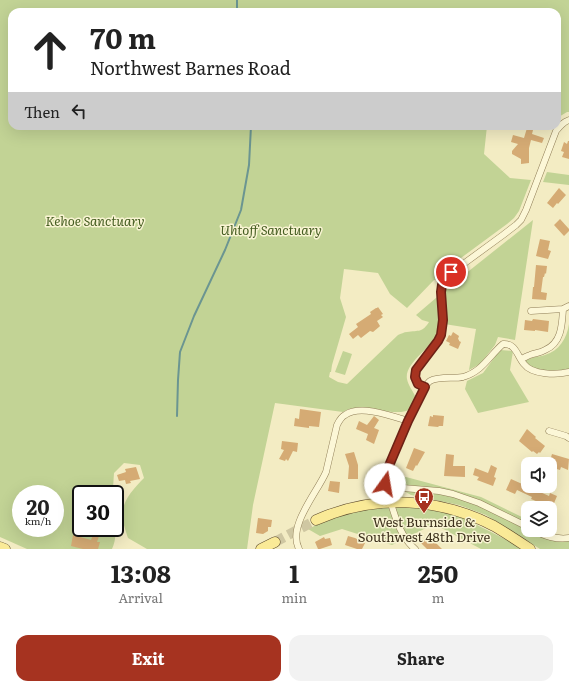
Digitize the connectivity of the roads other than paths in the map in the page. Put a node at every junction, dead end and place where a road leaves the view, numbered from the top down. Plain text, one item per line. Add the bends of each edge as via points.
1 (557, 130) edge
2 (566, 308) edge
3 (531, 310) dead end
4 (521, 359) junction
5 (569, 372) edge
6 (425, 387) junction
7 (408, 421) junction
8 (550, 431) dead end
9 (569, 438) edge
10 (387, 491) junction
11 (390, 502) junction
12 (316, 520) tunnel mouth
13 (521, 524) edge
14 (549, 537) edge
15 (569, 538) edge
16 (275, 542) tunnel mouth
17 (0, 547) edge
18 (5, 549) edge
19 (261, 549) edge
20 (299, 549) edge
21 (415, 549) edge
22 (530, 549) edge

1 - 6 street via 521,220 503,236 451,272 442,285 441,335 416,370 418,384
2 - 3 street
2 - 4 street via 557,341 547,350
4 - 5 street via 524,365 544,374
4 - 6 street via 514,347 503,344 477,371 462,377 437,379
6 - 7 street
7 - 10 street via 388,468 385,484
7 - 20 street via 361,410 344,415 340,419 326,472 297,529 296,541
8 - 9 street
10 - 11 street
10 - 13 street via 403,488 453,494 479,503
11 - 12 main road via 336,511
11 - 21 street via 402,533
11 - 22 main road via 450,509 494,526
14 - 15 street
16 - 19 main road
17 - 18 main road

